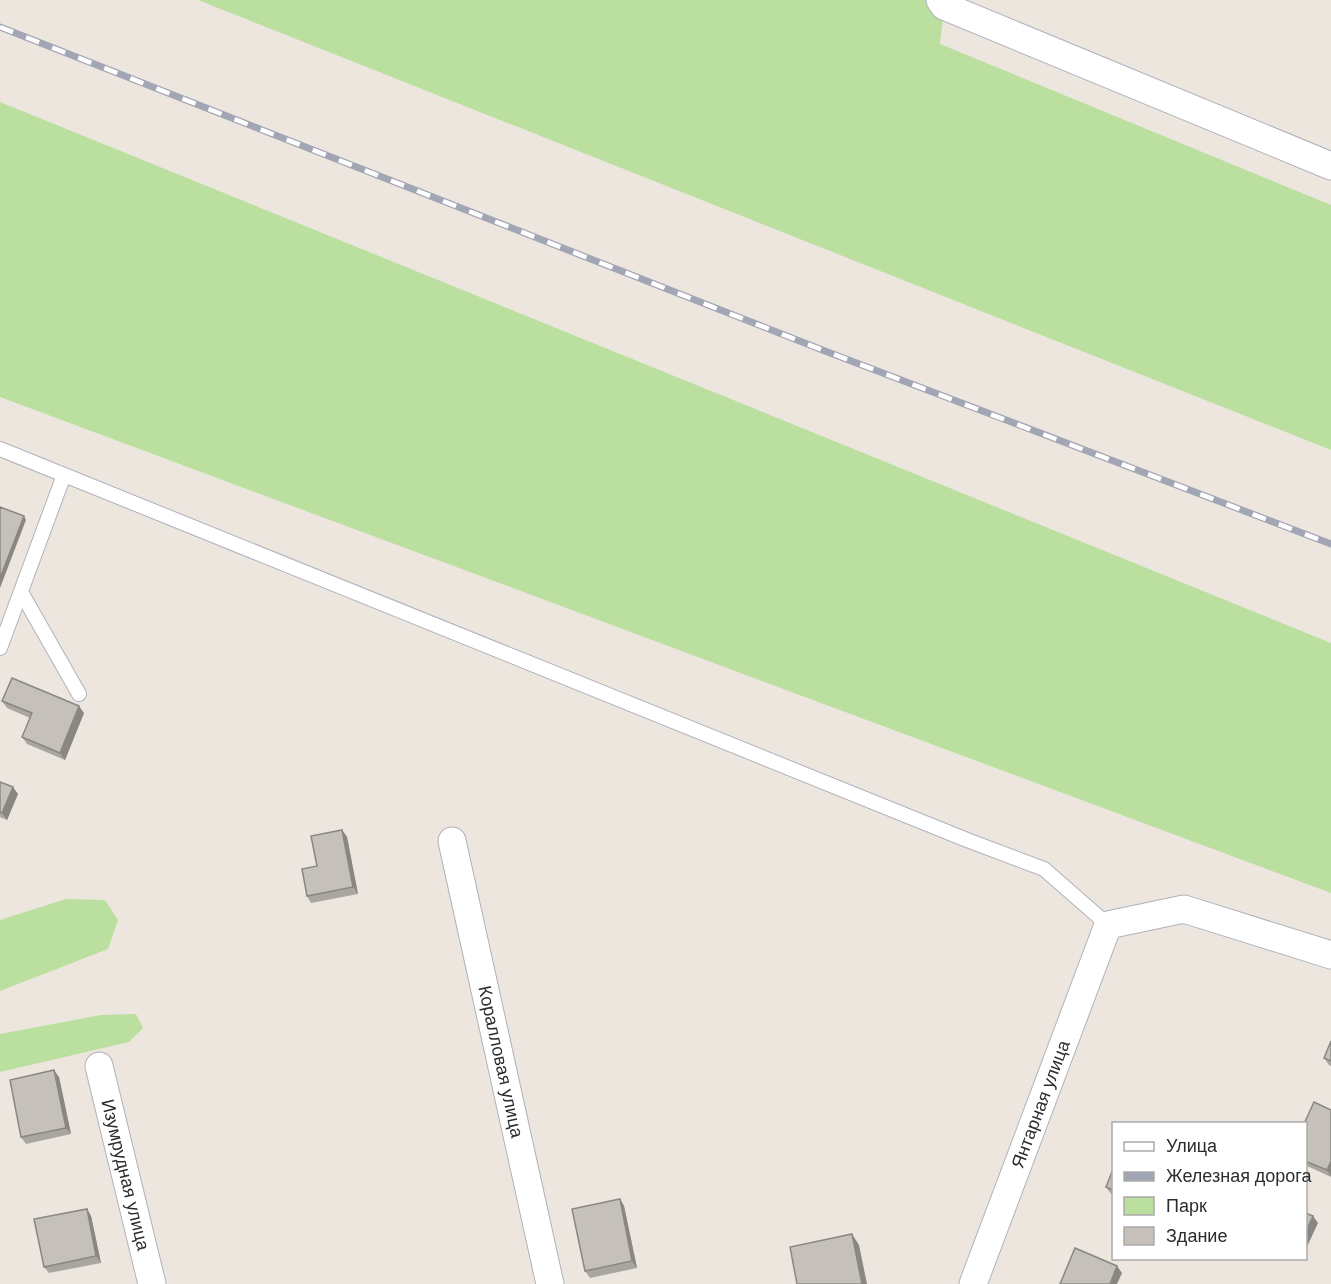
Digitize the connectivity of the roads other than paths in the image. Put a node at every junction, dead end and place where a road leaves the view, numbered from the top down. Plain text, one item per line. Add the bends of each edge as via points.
1 (937, 2) edge
2 (1331, 166) edge
3 (0, 449) edge
4 (64, 475) junction
5 (21, 592) junction
6 (0, 648) edge
7 (79, 694) dead end
8 (452, 841) dead end
9 (1108, 925) junction
10 (1331, 955) edge
11 (99, 1066) dead end
12 (153, 1284) edge
13 (550, 1284) edge
14 (973, 1284) edge

1 - 2 street
3 - 4 lane
4 - 5 lane
4 - 9 lane via 1044,869
5 - 6 lane
5 - 7 lane
8 - 13 street, Коралловая улица
9 - 10 street via 1184,909
9 - 14 street, Янтарная улица
11 - 12 street, Изумрудная улица

